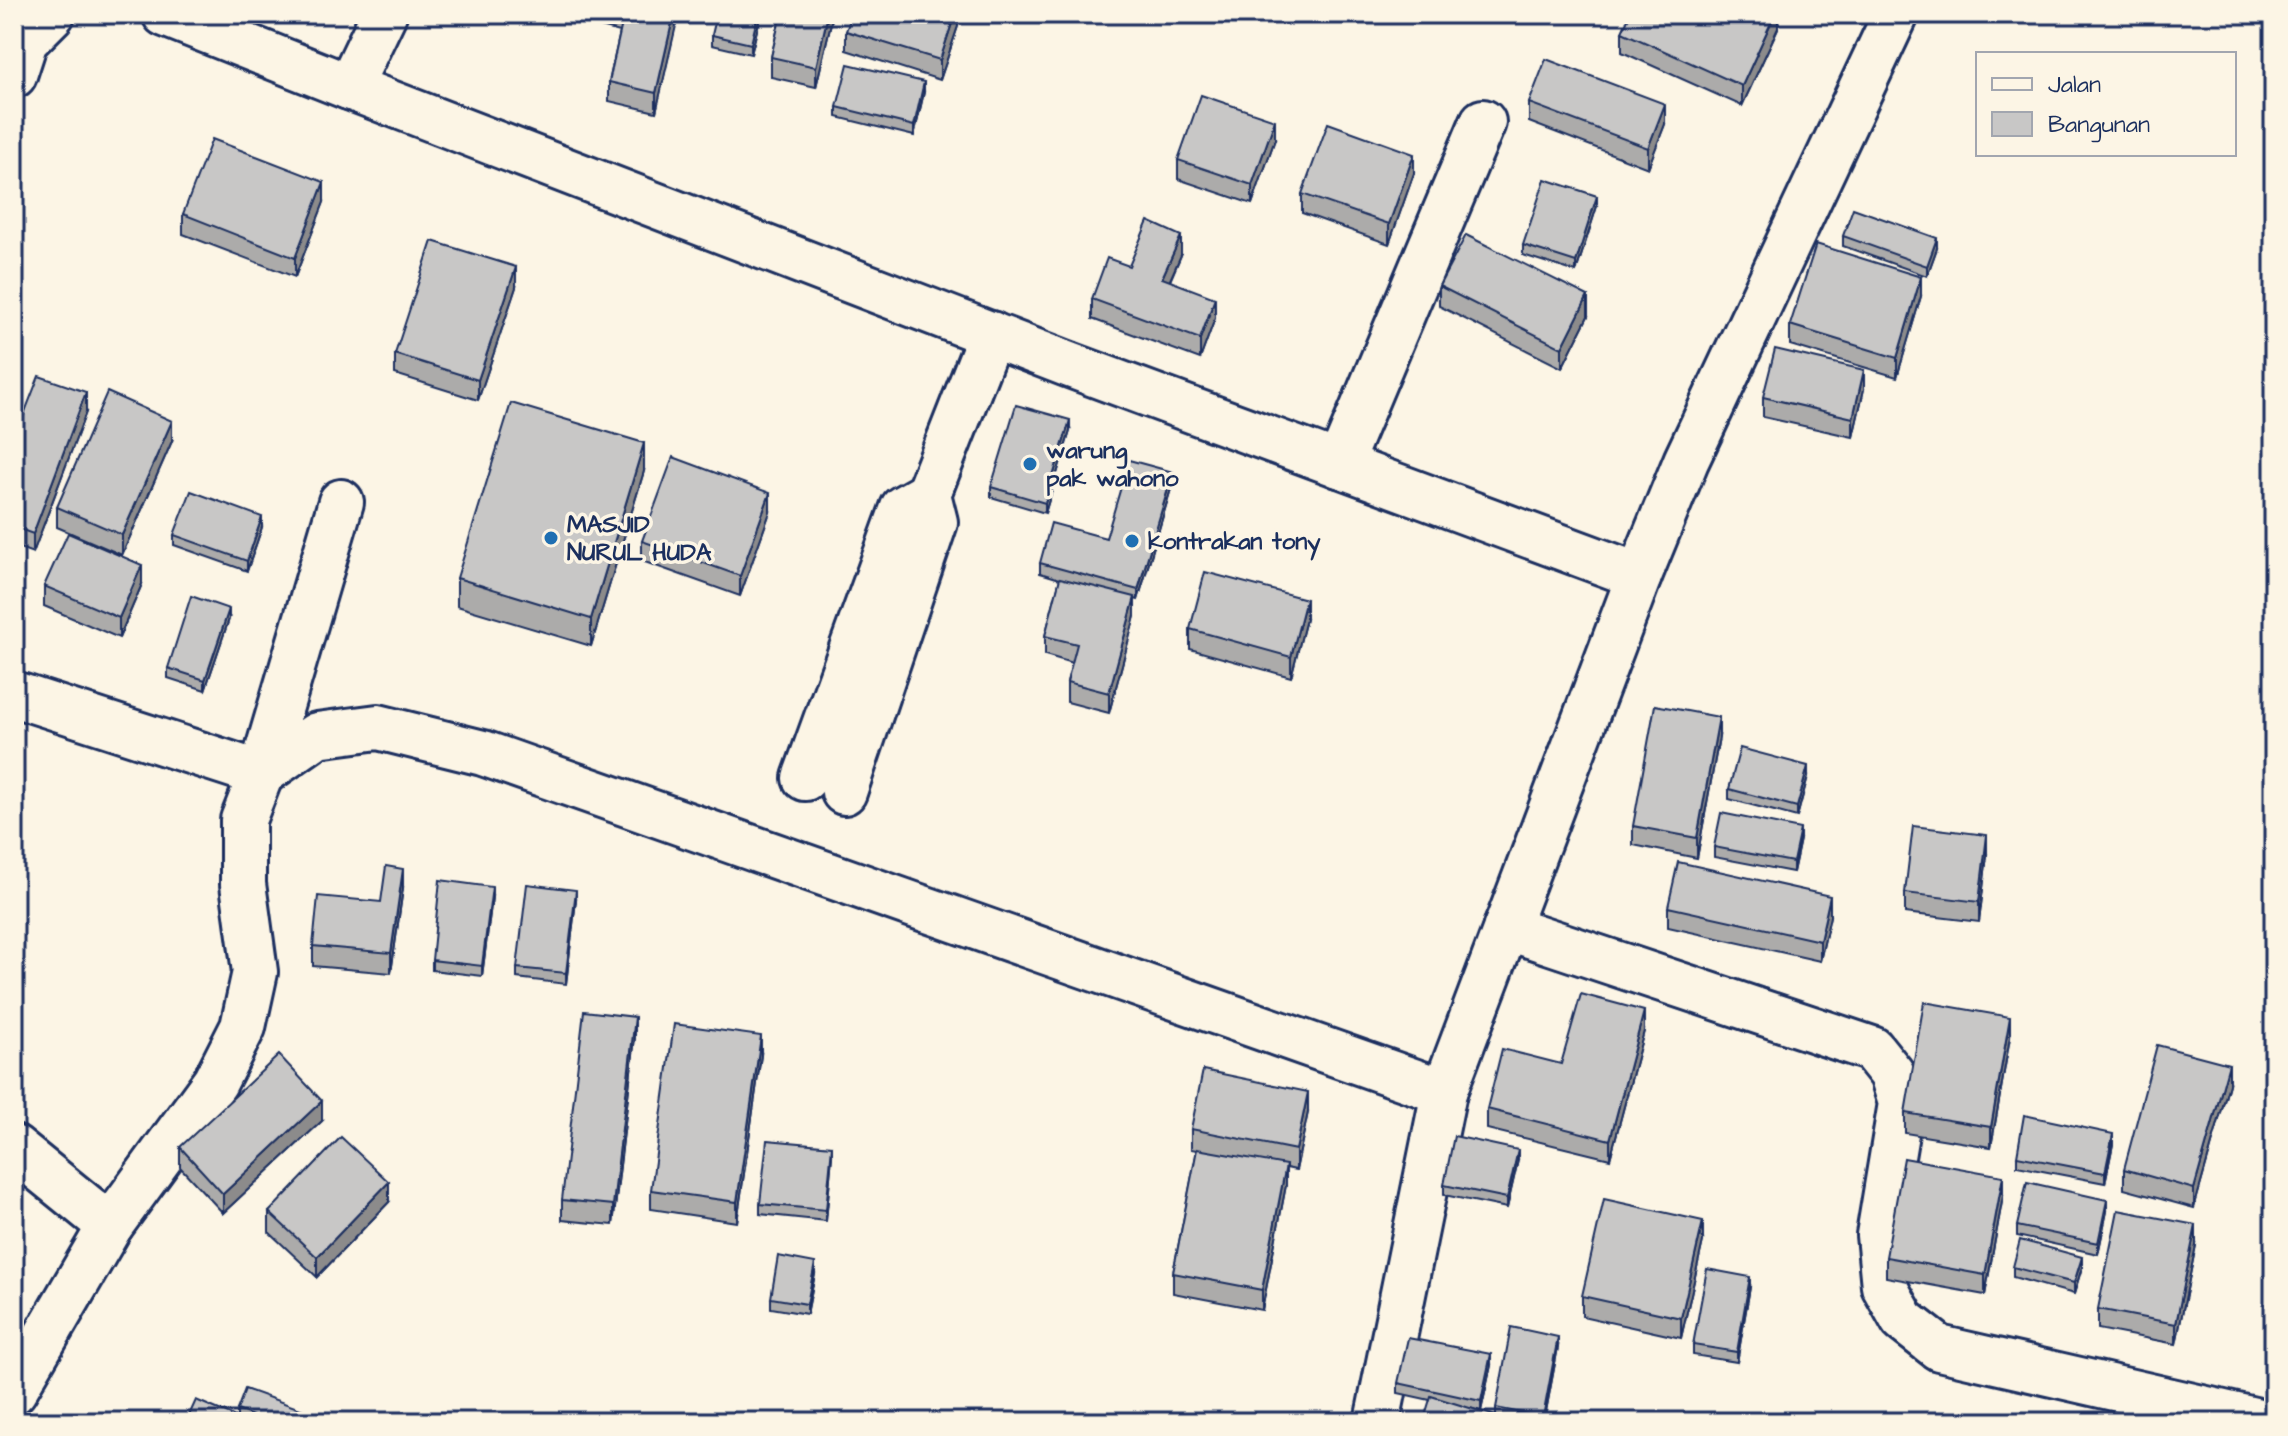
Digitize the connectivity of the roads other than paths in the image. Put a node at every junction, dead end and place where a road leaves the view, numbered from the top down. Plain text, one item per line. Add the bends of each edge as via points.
1 (52, 14) edge
2 (165, 14) edge
3 (384, 14) edge
4 (1896, 14) edge
5 (14, 75) edge
6 (349, 87) junction
7 (1483, 122) dead end
8 (991, 334) junction
9 (1339, 465) junction
10 (341, 502) dead end
11 (1639, 576) junction
12 (14, 694) edge
13 (261, 774) junction
14 (825, 785) dead end
15 (1506, 927) junction
16 (1444, 1092) junction
17 (14, 1148) edge
18 (110, 1226) junction
19 (14, 1391) edge
20 (1377, 1422) edge
21 (2263, 1422) edge

1 - 5 street via 25,41
2 - 6 street
3 - 6 street
4 - 11 street via 1749,323
6 - 8 street
7 - 9 street
8 - 9 street
8 - 14 street via 928,494 903,508
9 - 11 street
10 - 13 street
11 - 15 street
12 - 13 street
13 - 16 street via 317,735 378,727 483,753
13 - 18 street via 243,820 243,884 255,972 243,1027 215,1082
15 - 16 street
15 - 21 street via 1872,1049 1892,1074 1901,1103 1879,1235 1884,1286 1903,1320 1939,1348
16 - 20 street
17 - 18 street
18 - 19 street

